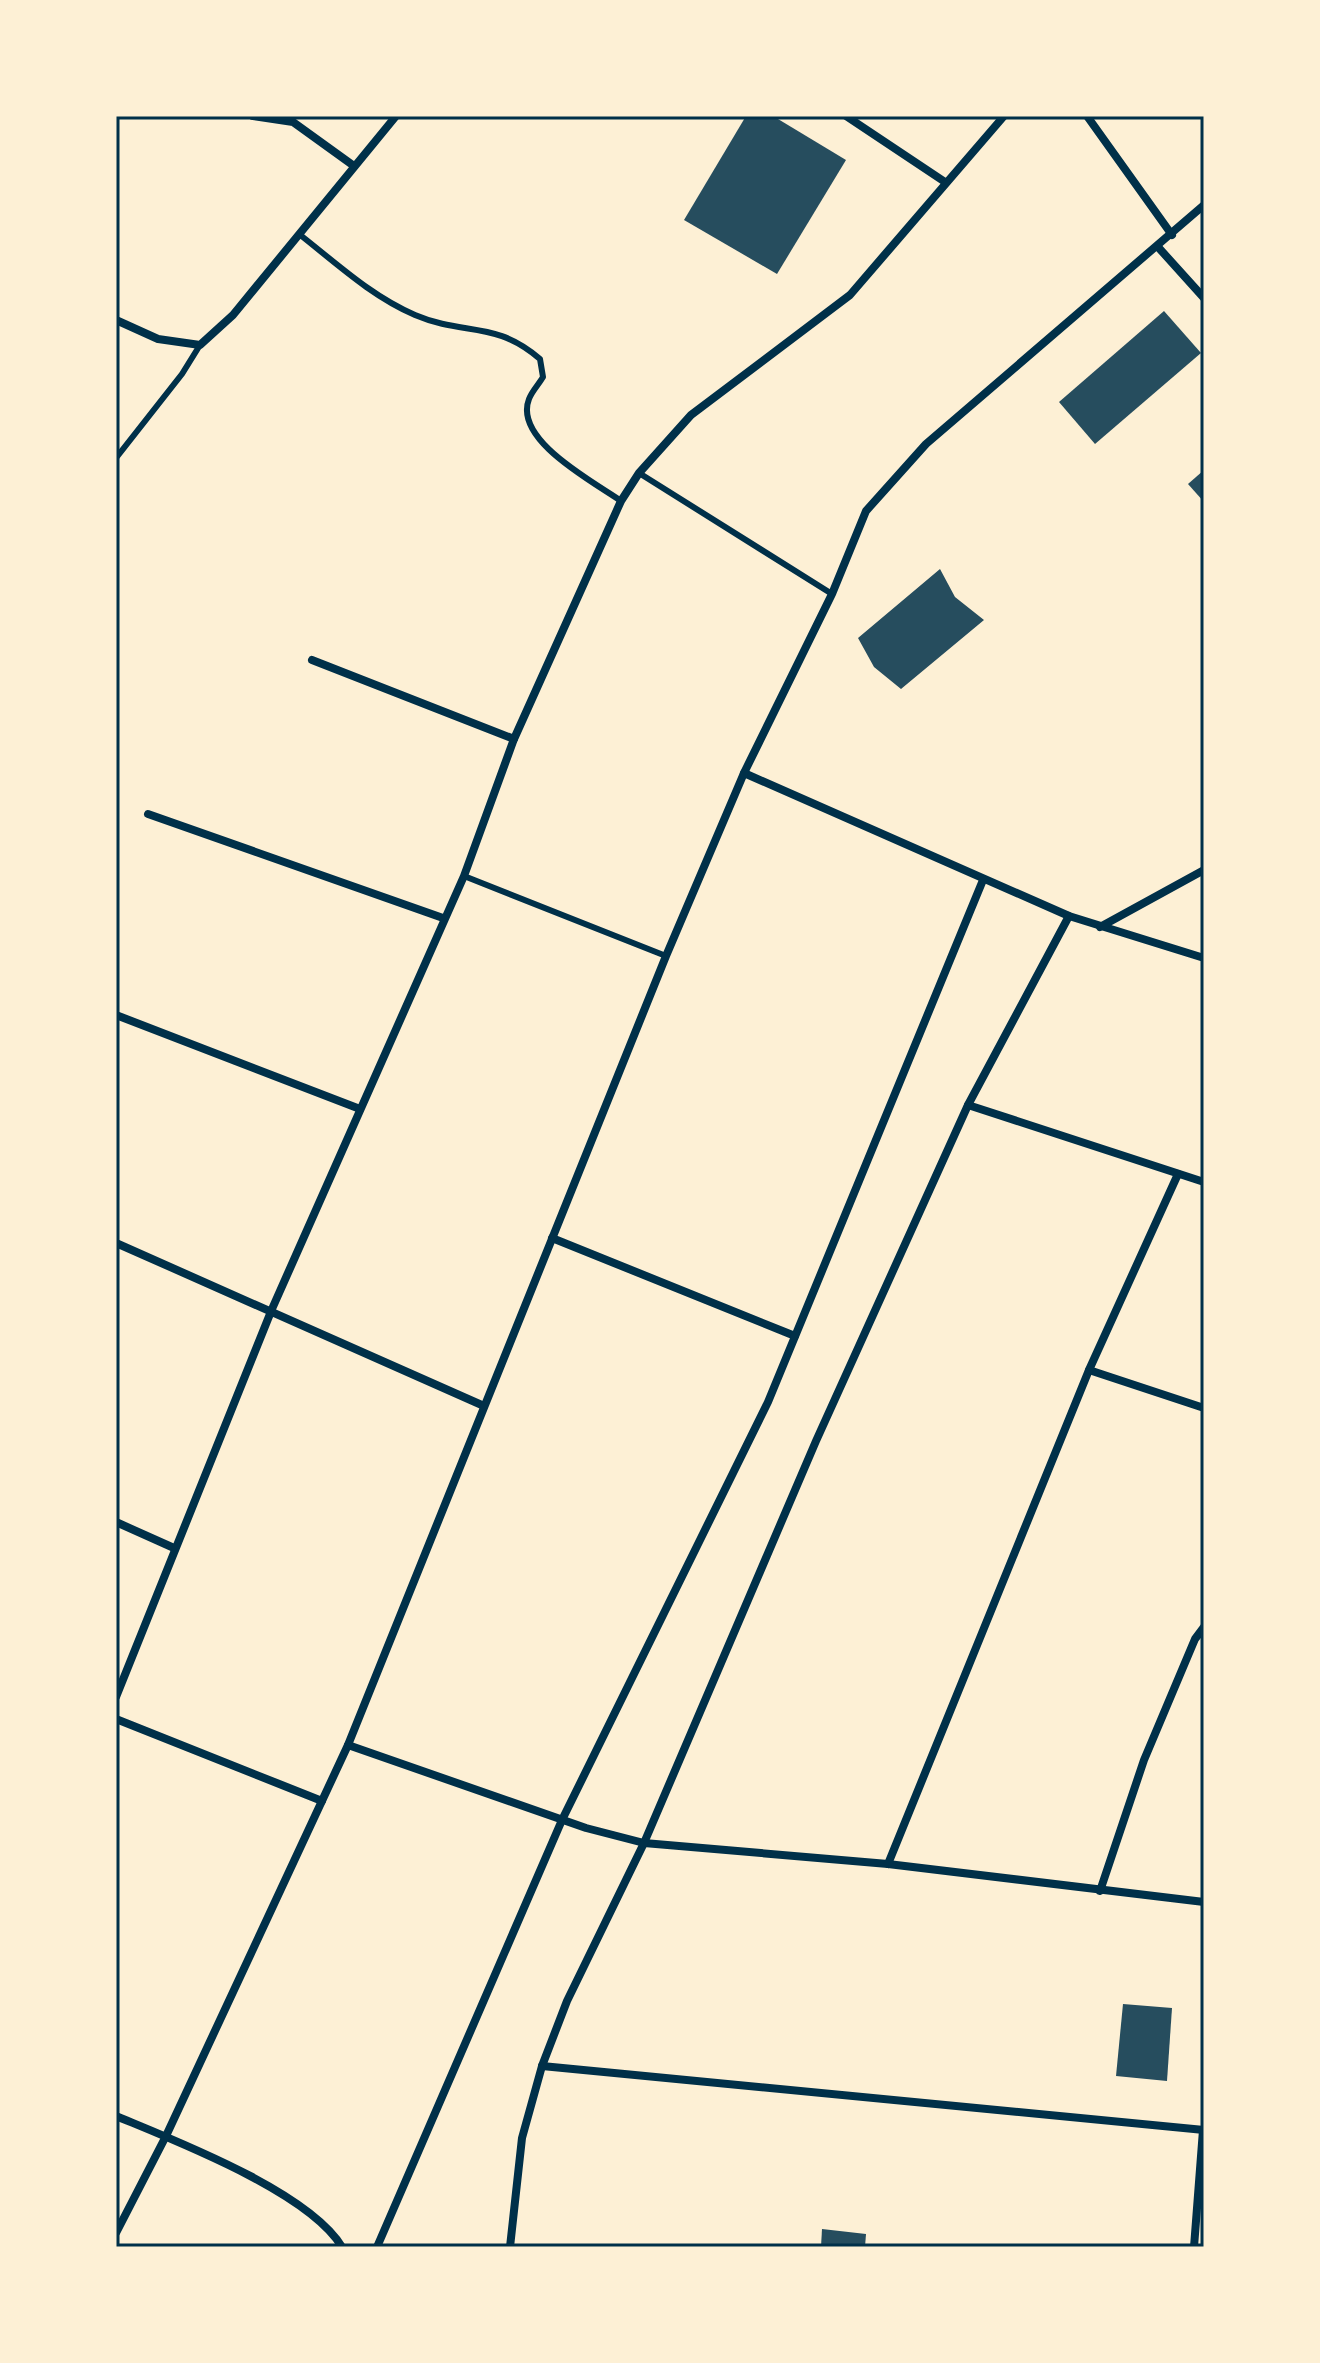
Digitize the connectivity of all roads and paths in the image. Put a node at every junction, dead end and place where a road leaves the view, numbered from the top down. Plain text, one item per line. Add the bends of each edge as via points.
1 (253, 116) edge
2 (396, 116) edge
3 (846, 116) edge
4 (1004, 116) edge
5 (1087, 116) edge
6 (354, 166) junction
7 (945, 182) junction
8 (1204, 205) edge
9 (299, 234) junction
10 (1172, 235) junction
11 (1158, 247) junction
12 (1204, 298) edge
13 (116, 320) edge
14 (200, 345) junction
15 (116, 458) edge
16 (639, 473) junction
17 (621, 501) junction
18 (832, 594) junction
19 (312, 660) dead end
20 (514, 739) junction
21 (744, 773) junction
22 (148, 814) dead end
23 (1204, 870) edge
24 (464, 876) junction
25 (983, 880) junction
26 (1069, 916) junction
27 (443, 918) junction
28 (1100, 927) junction
29 (666, 956) junction
30 (1204, 958) edge
31 (116, 1015) edge
32 (968, 1105) junction
33 (360, 1109) junction
34 (1178, 1174) junction
35 (1204, 1182) edge
36 (552, 1238) junction
37 (116, 1243) edge
38 (272, 1309) junction
39 (795, 1336) junction
40 (1089, 1370) junction
41 (484, 1406) junction
42 (1204, 1408) edge
43 (116, 1522) edge
44 (174, 1548) junction
45 (1204, 1627) edge
46 (116, 1697) edge
47 (116, 1719) edge
48 (348, 1745) junction
49 (322, 1801) junction
50 (562, 1820) junction
51 (644, 1843) junction
52 (888, 1864) junction
53 (1100, 1891) junction
54 (1204, 1902) edge
55 (542, 2066) junction
56 (116, 2116) edge
57 (1203, 2130) edge
58 (166, 2136) junction
59 (116, 2233) edge
60 (342, 2247) edge
61 (377, 2247) edge
62 (510, 2247) edge
63 (1194, 2247) edge

1 - 6 street via 293,122
2 - 6 street
3 - 7 street
4 - 7 street
5 - 10 street
6 - 9 street
7 - 16 street via 850,295 700,408
8 - 10 street
9 - 14 street via 233,315
9 - 17 lane via 374,295 412,314 518,340 540,359 543,377 528,401 530,425 544,447
10 - 11 street
11 - 12 street
11 - 18 street via 897,473 866,511
13 - 14 street via 158,339
14 - 15 lane
16 - 17 street
16 - 18 lane
17 - 20 street
18 - 21 street
19 - 20 street
20 - 24 street
21 - 25 street
21 - 29 street
22 - 27 street
23 - 28 street
24 - 27 street
24 - 29 lane
25 - 26 street
25 - 39 street
26 - 28 street
26 - 32 street
27 - 33 street
28 - 30 street
29 - 36 street
31 - 33 street
32 - 34 street
32 - 51 street via 816,1441
33 - 38 street
34 - 35 street
34 - 40 street
36 - 39 street
36 - 41 street
37 - 38 street
38 - 41 street
38 - 44 street
39 - 50 street via 768,1402
40 - 42 street
40 - 52 street
41 - 48 street
43 - 44 street
44 - 46 street
45 - 53 street via 1144,1760
47 - 49 street
48 - 49 street
48 - 50 street
49 - 58 street
50 - 51 street
50 - 61 street
51 - 52 street
51 - 55 street via 567,2001
52 - 53 street
53 - 54 street
55 - 57 street
55 - 62 street via 522,2138
56 - 58 street
57 - 63 street
58 - 59 street
58 - 60 street via 286,2196

